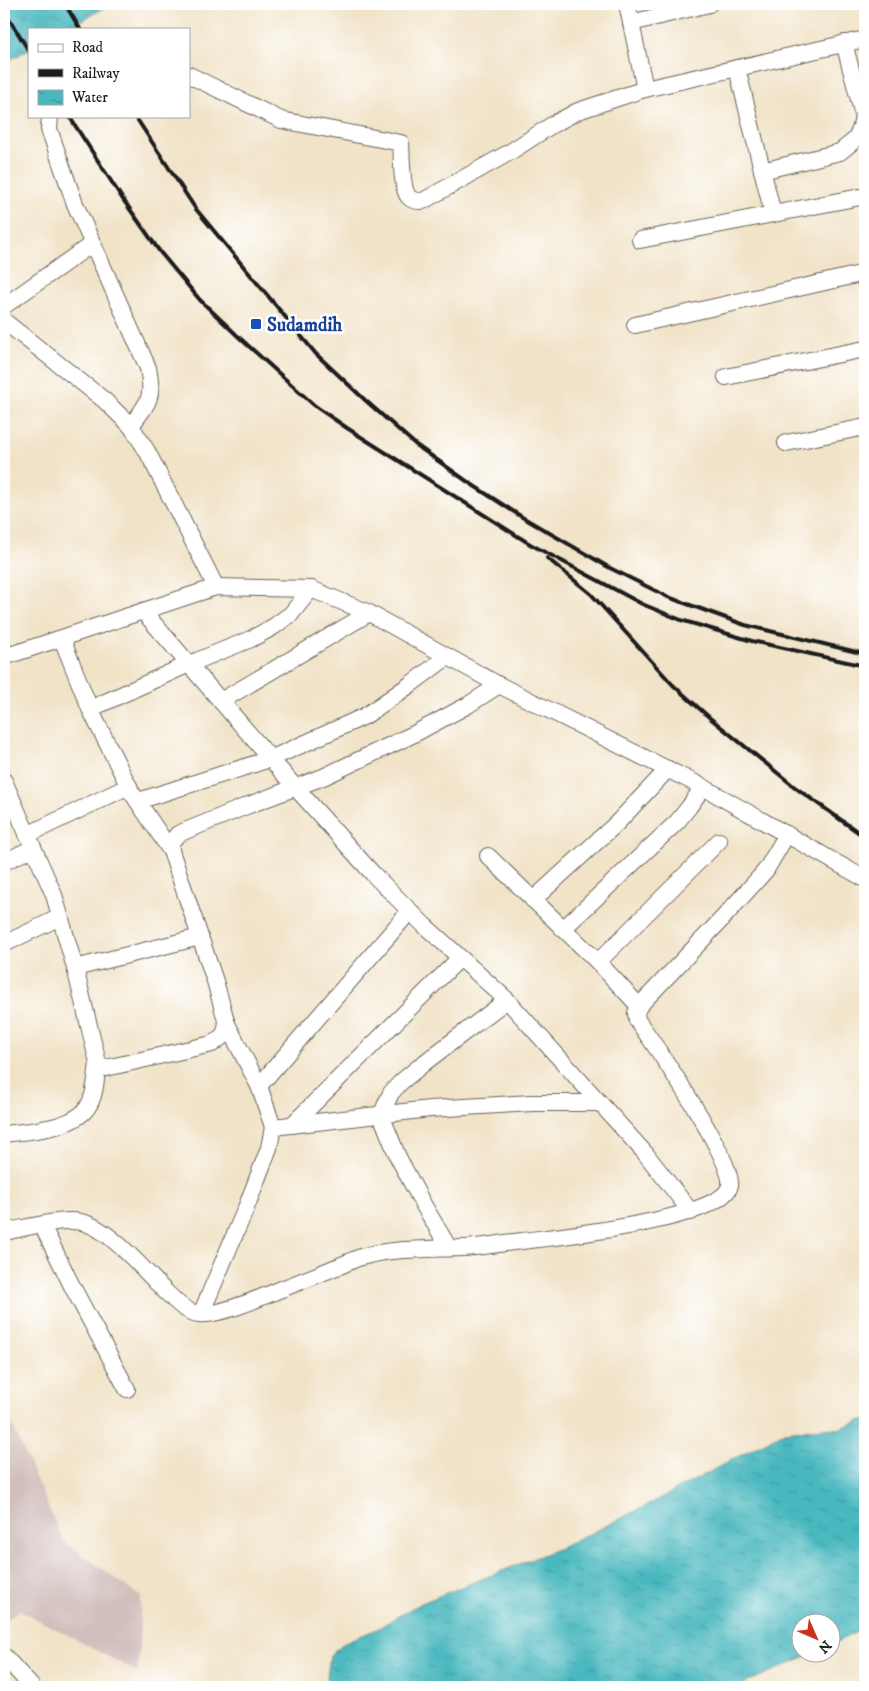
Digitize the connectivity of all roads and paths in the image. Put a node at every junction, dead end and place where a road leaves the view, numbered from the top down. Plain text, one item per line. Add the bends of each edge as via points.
1 (627, 4) edge
2 (709, 4) edge
3 (631, 23) junction
4 (865, 38) edge
5 (844, 43) junction
6 (737, 68) junction
7 (190, 75) edge
8 (645, 88) junction
9 (863, 108) edge
10 (50, 118) edge
11 (762, 171) junction
12 (865, 196) edge
13 (773, 214) junction
14 (640, 240) dead end
15 (92, 244) junction
16 (865, 273) edge
17 (4, 306) edge
18 (4, 321) edge
19 (635, 325) dead end
20 (865, 349) edge
21 (726, 377) dead end
22 (131, 426) junction
23 (865, 426) edge
24 (786, 443) dead end
25 (216, 587) junction
26 (311, 589) junction
27 (143, 611) junction
28 (369, 613) junction
29 (62, 639) junction
30 (4, 657) edge
31 (447, 657) junction
32 (189, 664) junction
33 (499, 685) junction
34 (221, 701) junction
35 (90, 709) junction
36 (270, 759) junction
37 (668, 769) junction
38 (4, 780) edge
39 (129, 786) junction
40 (703, 786) junction
41 (295, 787) junction
42 (138, 801) junction
43 (787, 834) junction
44 (30, 841) junction
45 (719, 841) dead end
46 (171, 852) junction
47 (488, 856) dead end
48 (4, 862) edge
49 (865, 879) edge
50 (533, 900) junction
51 (409, 912) junction
52 (60, 917) junction
53 (563, 929) junction
54 (200, 937) junction
55 (4, 944) edge
56 (460, 958) junction
57 (598, 962) junction
58 (75, 968) junction
59 (507, 1000) junction
60 (639, 1006) junction
61 (227, 1024) junction
62 (98, 1063) junction
63 (259, 1086) junction
64 (600, 1103) junction
65 (381, 1115) junction
66 (292, 1125) junction
67 (273, 1127) junction
68 (4, 1134) edge
69 (691, 1212) junction
70 (42, 1225) junction
71 (4, 1232) edge
72 (449, 1248) junction
73 (201, 1314) junction
74 (127, 1389) dead end
75 (4, 1656) edge
76 (32, 1687) edge

1 - 3 street
2 - 3 street
3 - 8 street
4 - 5 street
5 - 6 street
5 - 9 street
6 - 8 street
6 - 11 street
7 - 8 street via 281,120 401,143 404,188 416,201 423,201 446,189 578,112
9 - 11 street via 856,139 840,152
10 - 15 street via 49,129
11 - 13 street
12 - 13 street
13 - 14 street
15 - 17 street
15 - 22 street via 148,368 151,387 148,402
16 - 19 street
18 - 22 street via 104,400
20 - 21 street
22 - 25 street
23 - 24 street
25 - 26 street
25 - 27 street
26 - 28 street
26 - 32 street via 291,614 273,627
27 - 29 street
27 - 32 street
28 - 31 street
28 - 34 street
29 - 30 street
29 - 35 street
31 - 33 street
31 - 36 street via 365,716
32 - 34 street
32 - 35 street
33 - 37 street
33 - 41 street via 414,734
34 - 36 street
35 - 39 street
36 - 41 street
36 - 42 street
37 - 40 street
37 - 50 street via 617,823
38 - 44 street
39 - 42 street
39 - 44 street
40 - 43 street
40 - 53 street via 677,822
41 - 46 street via 178,834 171,842
41 - 51 street
42 - 46 street
43 - 49 street
43 - 60 street via 766,870
44 - 48 street
44 - 52 street
45 - 57 street
46 - 54 street
47 - 50 street
50 - 53 street
51 - 56 street
51 - 63 street
52 - 55 street
52 - 58 street
53 - 57 street
54 - 58 street
54 - 61 street
56 - 59 street
56 - 66 street
57 - 60 street
58 - 62 street
59 - 64 street
59 - 65 street via 401,1082 391,1093
60 - 69 street via 637,1020 708,1130 729,1175 730,1186 726,1193 715,1202
61 - 62 street via 224,1035 212,1044 106,1068
61 - 63 street
62 - 68 street via 94,1092 81,1115 39,1130
63 - 67 street
64 - 65 street via 532,1103
64 - 69 street via 645,1153
65 - 66 street
65 - 72 street via 398,1157
66 - 67 street
67 - 73 street via 269,1148 246,1208
69 - 72 street via 653,1222 556,1237
70 - 71 street
70 - 73 street via 81,1222 100,1230 119,1244 172,1298 190,1312
70 - 74 street
72 - 73 street via 401,1250 360,1257 256,1299
75 - 76 street

